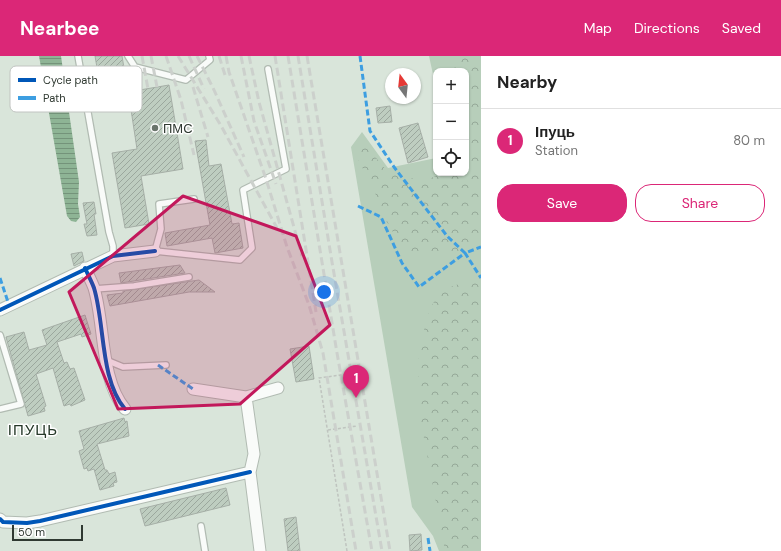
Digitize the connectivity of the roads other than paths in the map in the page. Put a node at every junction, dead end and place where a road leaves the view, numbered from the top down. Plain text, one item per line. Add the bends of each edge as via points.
1 (78, 56) edge
2 (128, 56) edge
3 (210, 56) edge
4 (80, 66) edge
5 (135, 66) edge
6 (142, 68) edge
7 (268, 69) dead end
8 (88, 112) edge
9 (194, 199) dead end
10 (155, 251) junction
11 (113, 256) junction
12 (86, 268) junction
13 (189, 277) dead end
14 (94, 289) junction
15 (0, 310) edge
16 (0, 335) edge
17 (106, 360) junction
18 (166, 365) dead end
19 (278, 388) dead end
20 (193, 389) dead end
21 (246, 397) junction
22 (0, 409) edge
23 (125, 410) dead end
24 (250, 472) junction
25 (0, 519) edge
26 (201, 526) dead end
27 (205, 551) edge
28 (260, 551) edge

1 - 4 lane
2 - 5 lane
3 - 6 lane via 210,60 186,80
7 - 10 lane via 286,170 243,190 252,248 240,260
8 - 11 lane via 109,232 114,246
9 - 10 lane via 159,204 161,229
10 - 11 street
11 - 12 street
12 - 14 street
12 - 15 street
13 - 14 lane via 134,286
14 - 17 street
16 - 22 lane via 21,404
17 - 18 lane via 123,367
17 - 23 street via 116,399
19 - 21 street
20 - 21 street
21 - 24 street via 254,454
24 - 25 street via 40,521 3,522
24 - 28 street
26 - 27 lane

